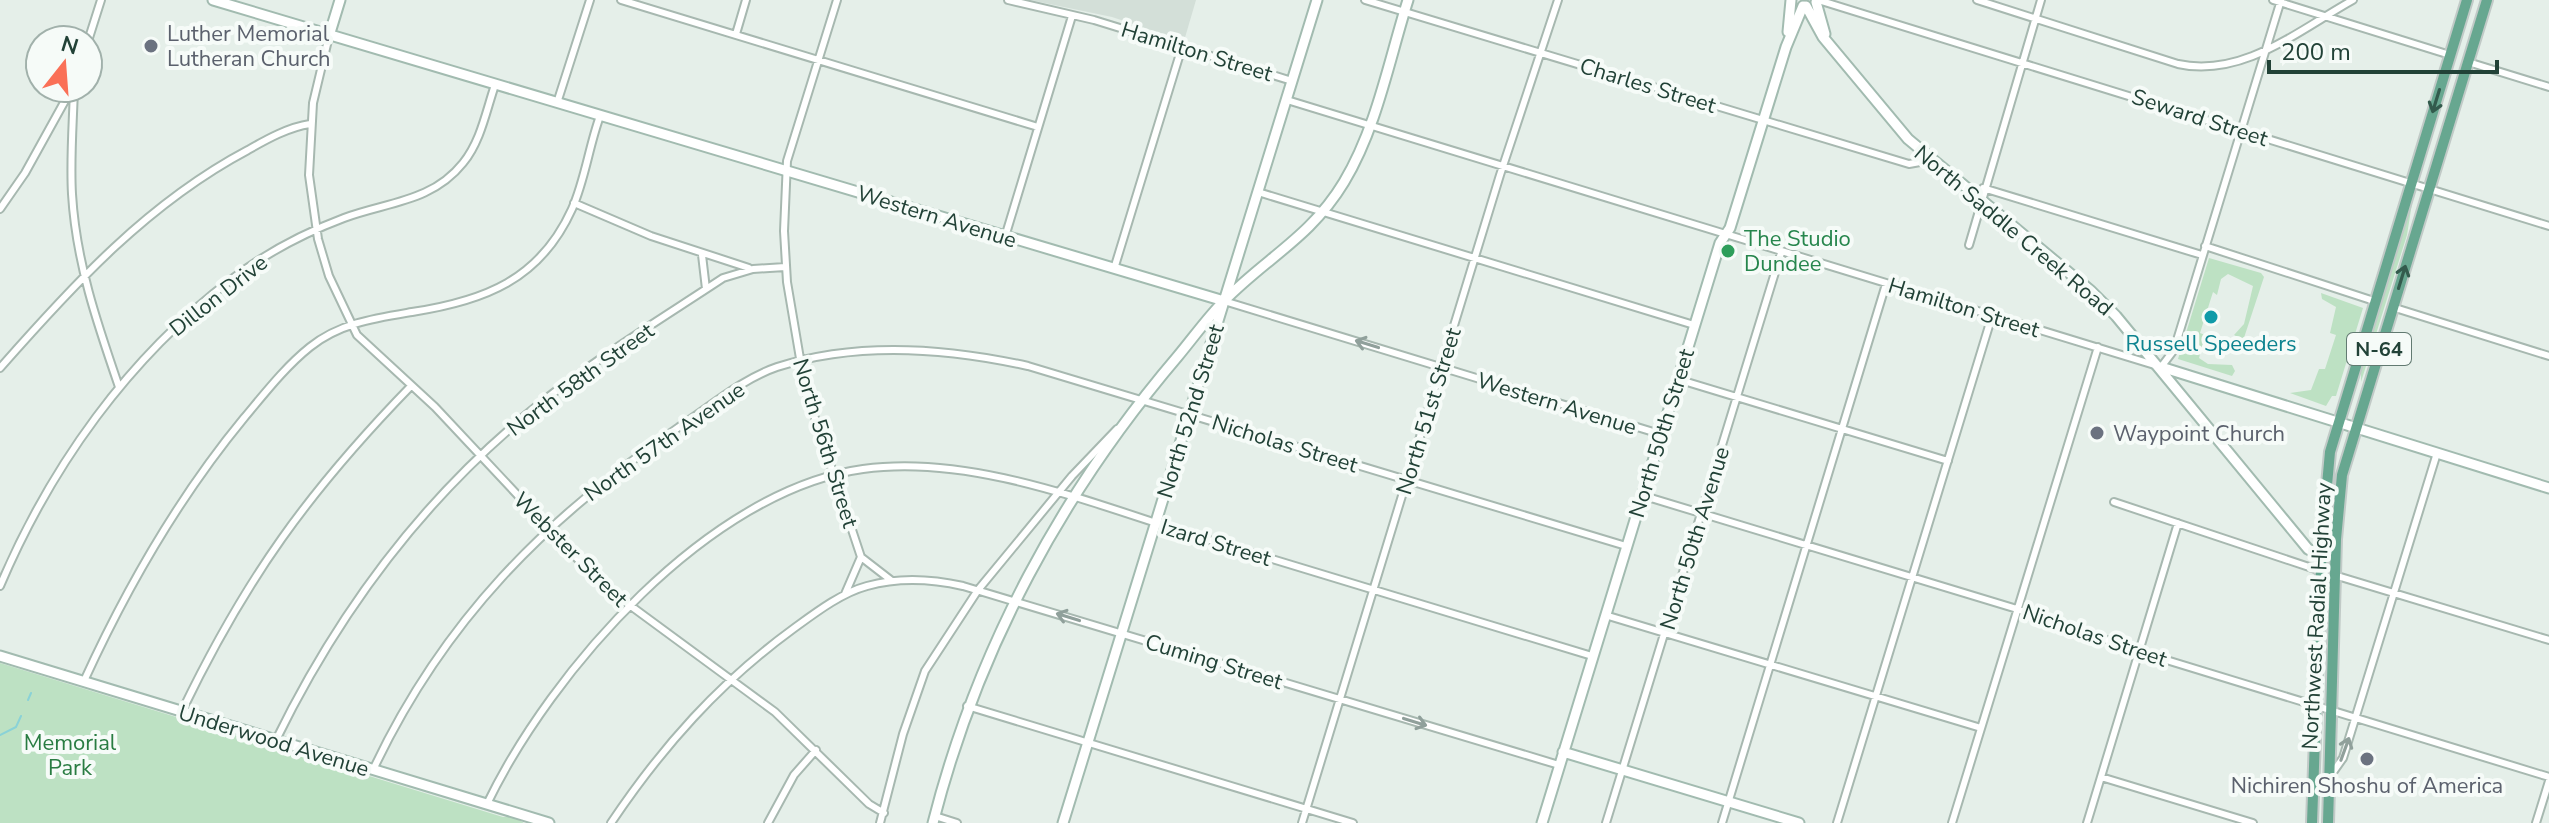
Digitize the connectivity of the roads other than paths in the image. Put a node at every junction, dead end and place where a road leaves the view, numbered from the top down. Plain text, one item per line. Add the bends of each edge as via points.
1 (101, 0) edge
2 (213, 0) edge
3 (340, 0) edge
4 (590, 0) edge
5 (621, 0) edge
6 (746, 0) edge
7 (837, 0) edge
8 (1008, 0) edge
9 (1317, 0) edge
10 (1365, 0) edge
11 (1408, 0) edge
12 (1558, 0) edge
13 (1792, 0) edge
14 (1835, 0) edge
15 (1977, 0) edge
16 (2041, 0) edge
17 (2353, 0) edge
18 (2467, 0) edge
19 (2487, 0) edge
20 (2278, 1) edge
21 (1812, 3) edge
22 (1852, 9) junction
23 (1404, 12) junction
24 (1072, 16) junction
25 (2325, 16) junction
26 (2035, 18) junction
27 (93, 24) edge
28 (736, 34) junction
29 (329, 36) junction
30 (1182, 47) junction
31 (1786, 47) junction
32 (2267, 48) junction
33 (1541, 53) junction
34 (2450, 55) junction
35 (819, 60) junction
36 (2022, 61) junction
37 (2468, 61) junction
38 (1292, 81) junction
39 (495, 85) junction
40 (2549, 87) edge
41 (1287, 100) junction
42 (557, 103) junction
43 (64, 104) edge
44 (73, 104) edge
45 (600, 116) junction
46 (57, 118) junction
47 (1764, 120) junction
48 (73, 122) junction
49 (310, 124) junction
50 (1369, 126) junction
51 (1038, 127) junction
52 (2241, 130) junction
53 (1931, 160) junction
54 (1504, 167) junction
55 (786, 172) junction
56 (2410, 184) junction
57 (1983, 188) junction
58 (2429, 188) junction
59 (1258, 192) junction
60 (1981, 200) junction
61 (574, 203) junction
62 (0, 209) edge
63 (1323, 212) junction
64 (2549, 226) edge
65 (316, 228) junction
66 (1725, 235) junction
67 (1005, 237) junction
68 (1969, 245) dead end
69 (2205, 246) junction
70 (1781, 253) junction
71 (702, 255) junction
72 (2202, 255) junction
73 (1475, 258) junction
74 (785, 267) junction
75 (753, 269) junction
76 (1114, 269) junction
77 (84, 276) junction
78 (1886, 284) junction
79 (706, 289) junction
80 (1224, 301) junction
81 (2374, 301) junction
82 (2392, 307) junction
83 (1992, 316) junction
84 (350, 325) junction
85 (1694, 325) junction
86 (2098, 347) junction
87 (2549, 356) edge
88 (799, 362) junction
89 (1441, 367) junction
90 (2161, 367) junction
91 (0, 368) edge
92 (1677, 379) junction
93 (411, 386) junction
94 (119, 387) junction
95 (1737, 397) junction
96 (1141, 400) junction
97 (1189, 414) junction
98 (2338, 421) junction
99 (1121, 425) junction
100 (2355, 427) junction
101 (1843, 429) junction
102 (1660, 434) junction
103 (2437, 453) junction
104 (480, 455) junction
105 (1948, 461) junction
106 (833, 475) junction
107 (1407, 480) junction
108 (2549, 488) edge
109 (1058, 494) junction
110 (1641, 495) junction
111 (1074, 499) junction
112 (2114, 502) dead end
113 (1701, 515) junction
114 (1155, 523) junction
115 (2178, 523) junction
116 (546, 529) junction
117 (1807, 545) junction
118 (1626, 546) junction
119 (2321, 556) junction
120 (861, 557) junction
121 (2321, 571) junction
122 (2334, 575) junction
123 (1912, 578) junction
124 (892, 581) junction
125 (0, 586) edge
126 (978, 590) junction
127 (1374, 590) junction
128 (2394, 593) junction
129 (844, 596) junction
130 (1014, 601) junction
131 (629, 607) junction
132 (2017, 609) junction
133 (1605, 615) junction
134 (1121, 633) junction
135 (1664, 633) junction
136 (2549, 640) edge
137 (2139, 651) junction
138 (0, 656) edge
139 (1592, 656) junction
140 (1771, 665) junction
141 (731, 678) junction
142 (84, 681) junction
143 (1876, 696) junction
144 (1340, 699) junction
145 (2316, 705) junction
146 (967, 706) junction
147 (2330, 709) junction
148 (182, 711) junction
149 (2356, 717) junction
150 (1981, 728) junction
151 (276, 740) junction
152 (1087, 743) junction
153 (816, 750) junction
154 (1563, 752) junction
155 (1559, 765) junction
156 (1622, 769) junction
157 (373, 770) junction
158 (2101, 777) junction
159 (2329, 778) junction
160 (2549, 779) edge
161 (1729, 802) junction
162 (487, 804) junction
163 (1307, 809) junction
164 (884, 813) junction
165 (934, 820) edge
166 (1783, 821) edge
167 (547, 823) edge
168 (611, 823) edge
169 (768, 823) edge
170 (880, 823) edge
171 (957, 823) edge
172 (1063, 823) edge
173 (1302, 823) edge
174 (1353, 823) edge
175 (1542, 823) edge
176 (1606, 823) edge
177 (1722, 823) edge
178 (1799, 823) edge
179 (1837, 823) edge
180 (1952, 823) edge
181 (2087, 823) edge
182 (2253, 823) edge
183 (2312, 823) edge
184 (2328, 823) edge
185 (2536, 823) edge

1 - 27 street
2 - 29 street, Western Avenue
3 - 29 street
4 - 42 street
5 - 28 street
6 - 28 street
7 - 35 street, North 56th Street
8 - 24 street, Hamilton Street
9 - 38 street, North 52nd Street
10 - 23 street, Charles Street
11 - 23 street
12 - 33 street, North 51st Street
13 - 21 street
13 - 31 street, North 50th Street
14 - 22 street, Seward Street
15 - 26 street
16 - 26 street
17 - 25 street
18 - 34 main road, Northwest Radial Highway / N-64
19 - 37 main road, Northwest Radial Highway / N-64
20 - 25 street
20 - 32 street
21 - 22 street, Seward Street
21 - 31 street, North 50th Street
21 - 53 street, North Saddle Creek Road via 1832,47
22 - 36 street, Seward Street
23 - 33 street, Charles Street
23 - 50 street
24 - 30 street, Hamilton Street
24 - 51 street
25 - 32 street
25 - 34 street
26 - 32 street via 2194,67 2230,65
26 - 36 street
28 - 35 street
29 - 39 street, Western Avenue
29 - 49 street
30 - 38 street, Hamilton Street
30 - 76 street
31 - 47 street, North 50th Street
32 - 52 street
33 - 47 street, Charles Street
33 - 54 street, North 51st Street
34 -> 56 main road, Northwest Radial Highway / N-64
35 - 51 street
35 - 55 street, North 56th Street
36 - 52 street, Seward Street
36 - 57 street
37 - 40 street
37 - 58 main road, Northwest Radial Highway / N-64
38 - 41 street, North 52nd Street
39 - 42 street, Western Avenue
39 - 65 street, Dillon Drive via 474,146 445,181 418,197
41 - 50 street, Hamilton Street
41 - 59 street, North 52nd Street
42 - 45 street, Western Avenue
43 - 46 street
44 - 48 street
45 - 55 street, Western Avenue
45 - 61 street
46 - 48 street
46 - 62 street
47 - 53 street, Charles Street via 1909,164
47 - 66 street, North 50th Street
48 - 77 street via 72,196
49 - 65 street
49 - 77 street via 254,146 208,173 127,233
50 - 54 street, Hamilton Street
50 - 63 street via 1349,173
51 - 67 street
52 - 56 street, Seward Street
52 - 69 street
53 - 60 street, North Saddle Creek Road
54 - 66 street, Hamilton Street
54 - 73 street, North 51st Street
55 - 67 street, Western Avenue
55 - 74 street, North 56th Street
56 - 58 street, Seward Street
56 - 81 main road, Northwest Radial Highway / N-64
57 - 60 street
57 - 72 street
58 - 64 street, Seward Street
82 -> 58 main road, Northwest Radial Highway / N-64
59 - 63 street
59 - 80 street, North 52nd Street
60 - 68 street
60 - 90 street, North Saddle Creek Road via 2091,291
61 - 71 street
61 - 84 street via 547,249 500,288 457,305
63 - 73 street
63 - 80 street via 1279,257
65 - 84 street
65 - 94 street, Dillon Drive via 254,264 201,304
66 - 70 street, Hamilton Street
66 - 85 street, North 50th Street
67 - 76 street, Western Avenue
69 - 72 street
69 - 81 street
70 - 78 street, Hamilton Street
70 - 95 street, North 50th Avenue
71 - 75 street
71 - 79 street
72 - 90 street via 2174,350
73 - 85 street
73 - 89 street, North 51st Street
74 - 75 street, North 58th Street
74 - 88 street, North 56th Street
75 - 79 street, North 58th Street
76 - 80 street, Western Avenue
77 - 91 street
77 - 94 street
78 - 83 street, Hamilton Street
78 - 101 street
79 - 104 street, North 58th Street via 556,391
89 -> 80 street, Western Avenue
80 - 96 street
80 - 97 street, North 52nd Street
81 - 98 main road, Northwest Radial Highway / N-64
82 - 87 street
82 - 100 main road, Northwest Radial Highway / N-64
83 - 86 street, Hamilton Street
83 - 105 street
84 - 93 street, Webster Street
84 - 142 street via 321,339 291,365 198,478 126,594
85 - 92 street, North 50th Street
86 - 90 street, Hamilton Street
86 - 132 street
88 - 96 street, Nicholas Street via 855,352 946,352 1028,366
88 - 106 street, North 56th Street
88 - 116 street, North 57th Avenue via 763,373 702,412 616,470
89 - 102 street, Western Avenue
89 - 107 street, North 51st Street
90 - 98 street, Hamilton Street
90 - 119 street, North Saddle Creek Road via 2308,549
92 - 95 street
92 - 102 street, North 50th Street
93 - 104 street, Webster Street
93 - 148 street via 319,485 273,547 227,620
94 - 125 street, Dillon Drive via 49,488
95 - 101 street
95 - 113 street, North 50th Avenue
96 - 97 street, Nicholas Street
96 - 99 street
97 - 107 street, Nicholas Street
97 - 114 street, North 52nd Street
98 - 100 street, Hamilton Street
98 - 119 main road, Northwest Radial Highway / N-64 via 2327,471
99 - 109 street
99 - 111 street
100 - 103 street, Hamilton Street
100 - 122 main road, Northwest Radial Highway / N-64 via 2339,496
101 - 105 street
101 - 117 street
102 - 110 street, North 50th Street
103 - 108 street, Hamilton Street
103 - 128 street
104 - 116 street, Webster Street
104 - 151 street, North 58th Street via 412,526 371,579 319,657
105 - 123 street
106 - 109 street, Izard Street via 866,468 928,467
106 - 120 street, North 56th Street
106 - 131 street, Izard Street via 772,500 726,527
107 - 118 street, Nicholas Street
107 - 127 street, North 51st Street
109 - 111 street, Izard Street
109 - 126 street
110 - 113 street, Nicholas Street
110 - 118 street, North 50th Street
111 - 114 street, Izard Street
111 - 130 street
112 - 115 street
113 - 117 street, Nicholas Street
113 - 135 street, North 50th Avenue
114 - 127 street, Izard Street
114 - 134 street, North 52nd Street
115 - 121 street
115 - 137 street
116 - 131 street, Webster Street
116 - 157 street, North 57th Avenue via 453,634 405,707
117 - 123 street, Nicholas Street
117 - 140 street
118 - 133 street, North 50th Street
119 - 121 main road, Northwest Radial Highway / N-64
120 - 124 street, North 56th Street
120 - 129 street, North 56th Street
121 - 145 main road, Northwest Radial Highway / N-64
122 - 128 street
122 - 147 main road, Northwest Radial Highway / N-64
123 - 132 street, Nicholas Street
123 - 143 street
124 - 126 street, Cuming Street via 939,581
124 - 129 street, Cuming Street
126 - 130 street, Cuming Street
126 - 164 street via 925,671
127 - 139 street, Izard Street
127 - 144 street, North 51st Street
128 - 136 street
128 - 149 street
129 - 141 street
134 -> 130 street, Cuming Street
130 - 146 street
131 - 141 street, Webster Street
131 - 162 street, Izard Street via 546,707
132 - 137 street, Nicholas Street
132 - 150 street
133 - 135 street
133 - 139 street, North 50th Street
134 - 144 street, Cuming Street
134 - 152 street, North 52nd Street
135 - 140 street
135 - 156 street, North 50th Avenue
137 - 145 street, Nicholas Street
137 - 158 street
138 - 142 street, Underwood Avenue
139 - 154 street, North 50th Street
140 - 143 street
140 - 161 street
141 - 153 street, Webster Street
141 - 168 street via 663,749
142 - 148 street, Underwood Avenue
143 - 150 street
143 - 179 street
144 -> 155 street, Cuming Street
144 - 163 street, North 51st Street
145 - 147 street, Nicholas Street
145 - 183 main road, Northwest Radial Highway / N-64
146 - 152 street
146 - 165 street
147 - 149 street, Nicholas Street
147 - 159 main road, Northwest Radial Highway / N-64
148 - 151 street, Underwood Avenue
159 -> 149 street via 2343,758
149 - 160 street, Nicholas Street
150 - 180 street
151 - 157 street, Underwood Avenue
152 - 163 street
152 - 172 street, North 52nd Street
153 - 164 street, Webster Street
153 - 169 street via 794,775
154 - 155 street, North 50th Street
154 - 156 street
155 - 175 street, North 50th Street
156 - 161 street
156 - 176 street, North 50th Avenue
157 - 162 street, Underwood Avenue
158 - 181 street
158 - 182 street
159 - 184 main road, Northwest Radial Highway / N-64
160 - 185 street
161 - 166 street
161 - 177 street
162 - 167 street, Underwood Avenue
163 - 173 street, North 51st Street
163 - 174 street
164 - 170 street
165 - 171 street
166 - 178 street

